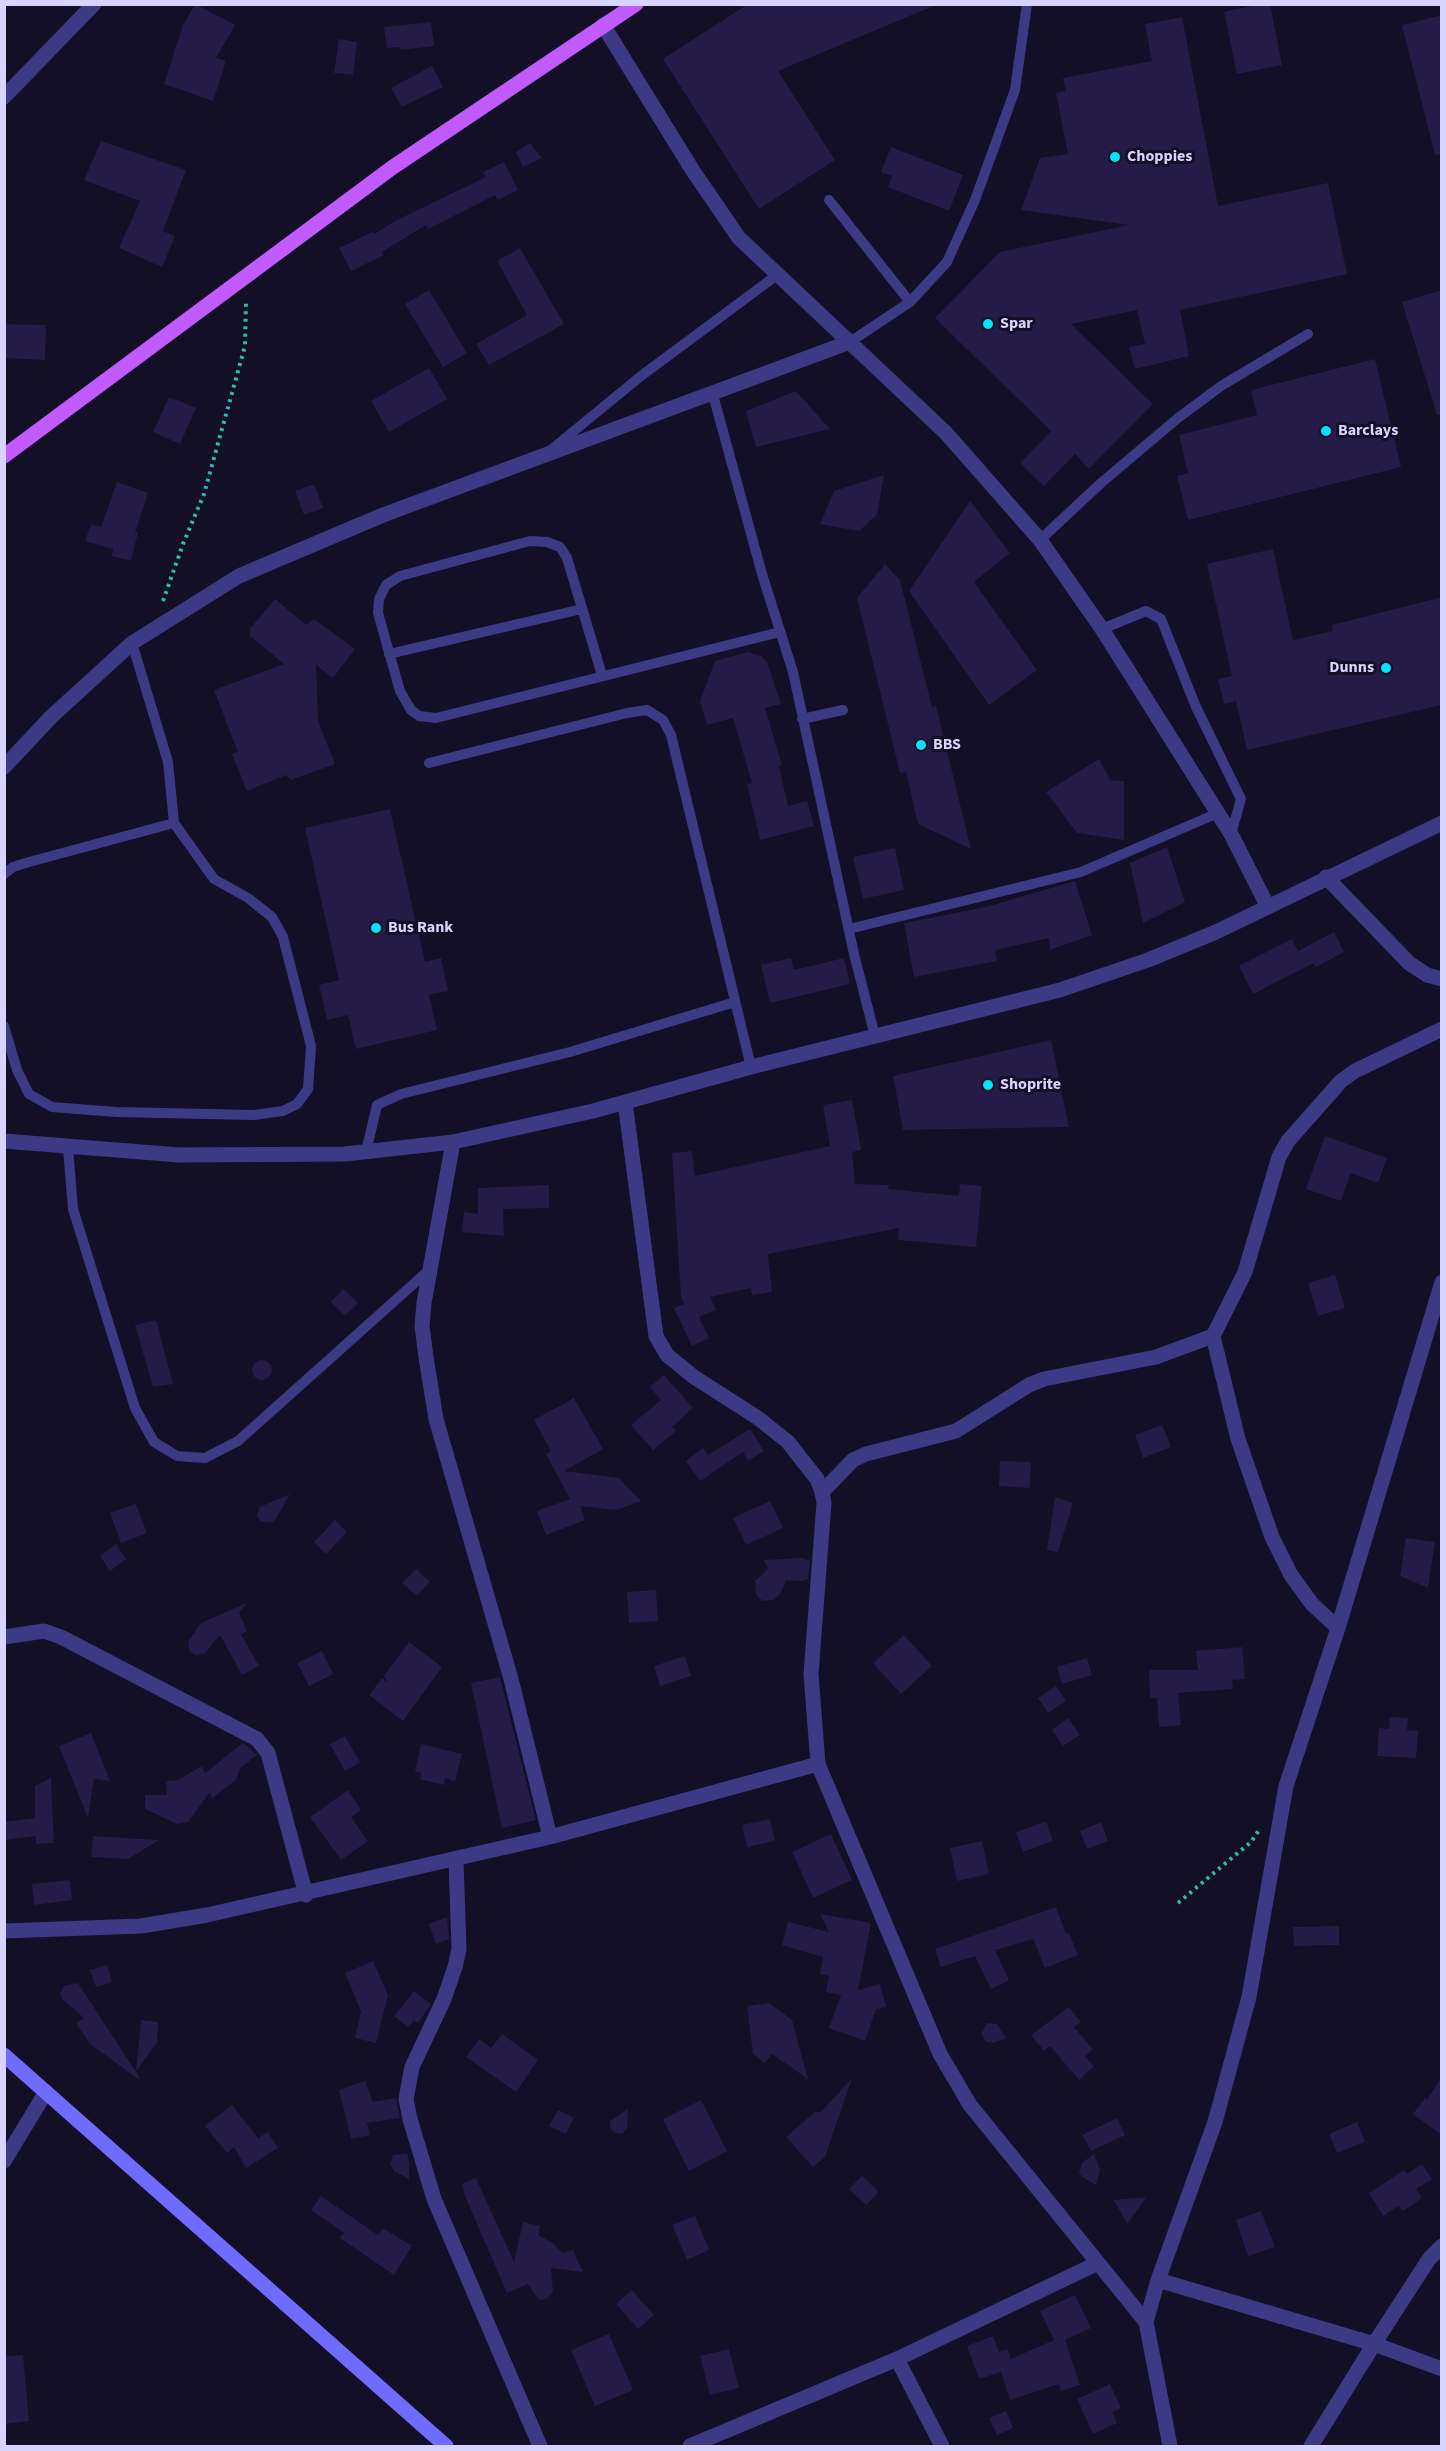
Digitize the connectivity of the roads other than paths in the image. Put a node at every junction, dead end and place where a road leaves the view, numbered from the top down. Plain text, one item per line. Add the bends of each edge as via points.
1 (94, 4) edge
2 (636, 4) edge
3 (1027, 4) edge
4 (603, 25) junction
5 (4, 97) edge
6 (828, 200) dead end
7 (777, 275) junction
8 (910, 302) junction
9 (1308, 334) dead end
10 (850, 342) junction
11 (712, 392) junction
12 (548, 453) junction
13 (4, 456) edge
14 (1040, 540) junction
15 (582, 609) junction
16 (1102, 629) junction
17 (780, 632) junction
18 (132, 643) junction
19 (389, 654) junction
20 (602, 675) junction
21 (843, 710) dead end
22 (802, 719) junction
23 (8, 759) edge
24 (429, 763) dead end
25 (1218, 813) junction
26 (1442, 822) edge
27 (174, 823) junction
28 (1231, 834) junction
29 (4, 874) edge
30 (1326, 877) junction
31 (1267, 905) junction
32 (849, 928) junction
33 (1442, 979) edge
34 (735, 1002) junction
35 (4, 1026) edge
36 (1442, 1029) edge
37 (875, 1036) junction
38 (751, 1067) junction
39 (625, 1102) junction
40 (4, 1141) edge
41 (453, 1142) junction
42 (68, 1148) junction
43 (366, 1152) junction
44 (428, 1271) junction
45 (1442, 1282) edge
46 (1213, 1336) junction
47 (822, 1492) junction
48 (1338, 1628) junction
49 (4, 1637) edge
50 (818, 1764) junction
51 (550, 1837) junction
52 (456, 1860) junction
53 (306, 1894) junction
54 (4, 1931) edge
55 (4, 2055) edge
56 (46, 2092) junction
57 (4, 2161) edge
58 (1442, 2246) edge
59 (1098, 2263) junction
60 (1158, 2280) junction
61 (1146, 2322) junction
62 (1374, 2344) junction
63 (897, 2359) junction
64 (1442, 2369) edge
65 (446, 2446) edge
66 (540, 2446) edge
67 (690, 2446) edge
68 (942, 2446) edge
69 (1170, 2446) edge
70 (1311, 2446) edge

1 - 5 street
2 - 4 main road
3 - 8 lane via 1015,90 975,200 947,262
4 - 7 street via 738,238
4 - 13 main road via 393,167
6 - 8 lane
7 - 10 street
7 - 12 lane via 641,375
8 - 10 lane
9 - 14 lane via 1221,386 1178,418
10 - 11 street
10 - 14 street via 946,433
11 - 12 street
11 - 17 lane
12 - 18 street via 383,515 239,576
14 - 16 street
15 - 19 lane
15 - 19 lane via 560,547 530,542 410,573 386,585 378,613
15 - 20 lane
16 - 25 street
16 - 28 lane via 1146,611 1161,619 1241,799
17 - 20 lane
17 - 22 lane
18 - 23 street
18 - 27 lane via 168,762
19 - 20 lane via 400,691 411,710 419,716 436,718
21 - 22 lane
22 - 32 lane
24 - 34 lane via 627,713 647,710 663,720 671,735
25 - 28 street
25 - 32 lane via 1081,872
26 - 30 street
27 - 29 lane via 29,862
27 - 35 lane via 214,879 272,917 283,938 311,1046 308,1089 297,1104 283,1111 254,1115 52,1107 29,1094
28 - 31 street
30 - 31 street
30 - 33 street via 1408,963
31 - 37 street via 1216,932 1148,960 1060,990
32 - 37 lane
34 - 38 lane
34 - 43 lane via 570,1052 401,1094 377,1105
36 - 46 street via 1348,1076 1288,1142 1276,1167 1245,1272
37 - 38 street
38 - 39 street
39 - 41 street
39 - 47 street via 656,1336 667,1355 694,1377 788,1442 817,1479
40 - 42 street
41 - 43 street
41 - 44 street
42 - 43 street via 179,1155
42 - 44 lane via 73,1209 135,1408 154,1442 177,1456 205,1458 238,1441
44 - 51 street via 422,1326 436,1419 511,1679
45 - 48 street
46 - 47 street via 1156,1357 1044,1379 956,1431 859,1457 841,1469
46 - 48 street via 1238,1439 1272,1537 1291,1575
47 - 50 street via 812,1674
48 - 60 street via 1286,1786 1249,1998 1215,2122
49 - 53 street via 44,1631 61,1637 257,1739 268,1753
50 - 51 street
50 - 59 street via 940,2054 970,2105
51 - 52 street
52 - 53 street
52 - 66 street via 459,1949 444,1999 412,2067 406,2099 434,2199
53 - 54 street via 141,1926
55 - 56 street
56 - 57 street
56 - 65 street
58 - 62 street via 1429,2259
59 - 61 street
59 - 63 street
60 - 61 street
60 - 62 street
61 - 69 street
62 - 64 street
62 - 70 street
63 - 67 street
63 - 68 street

